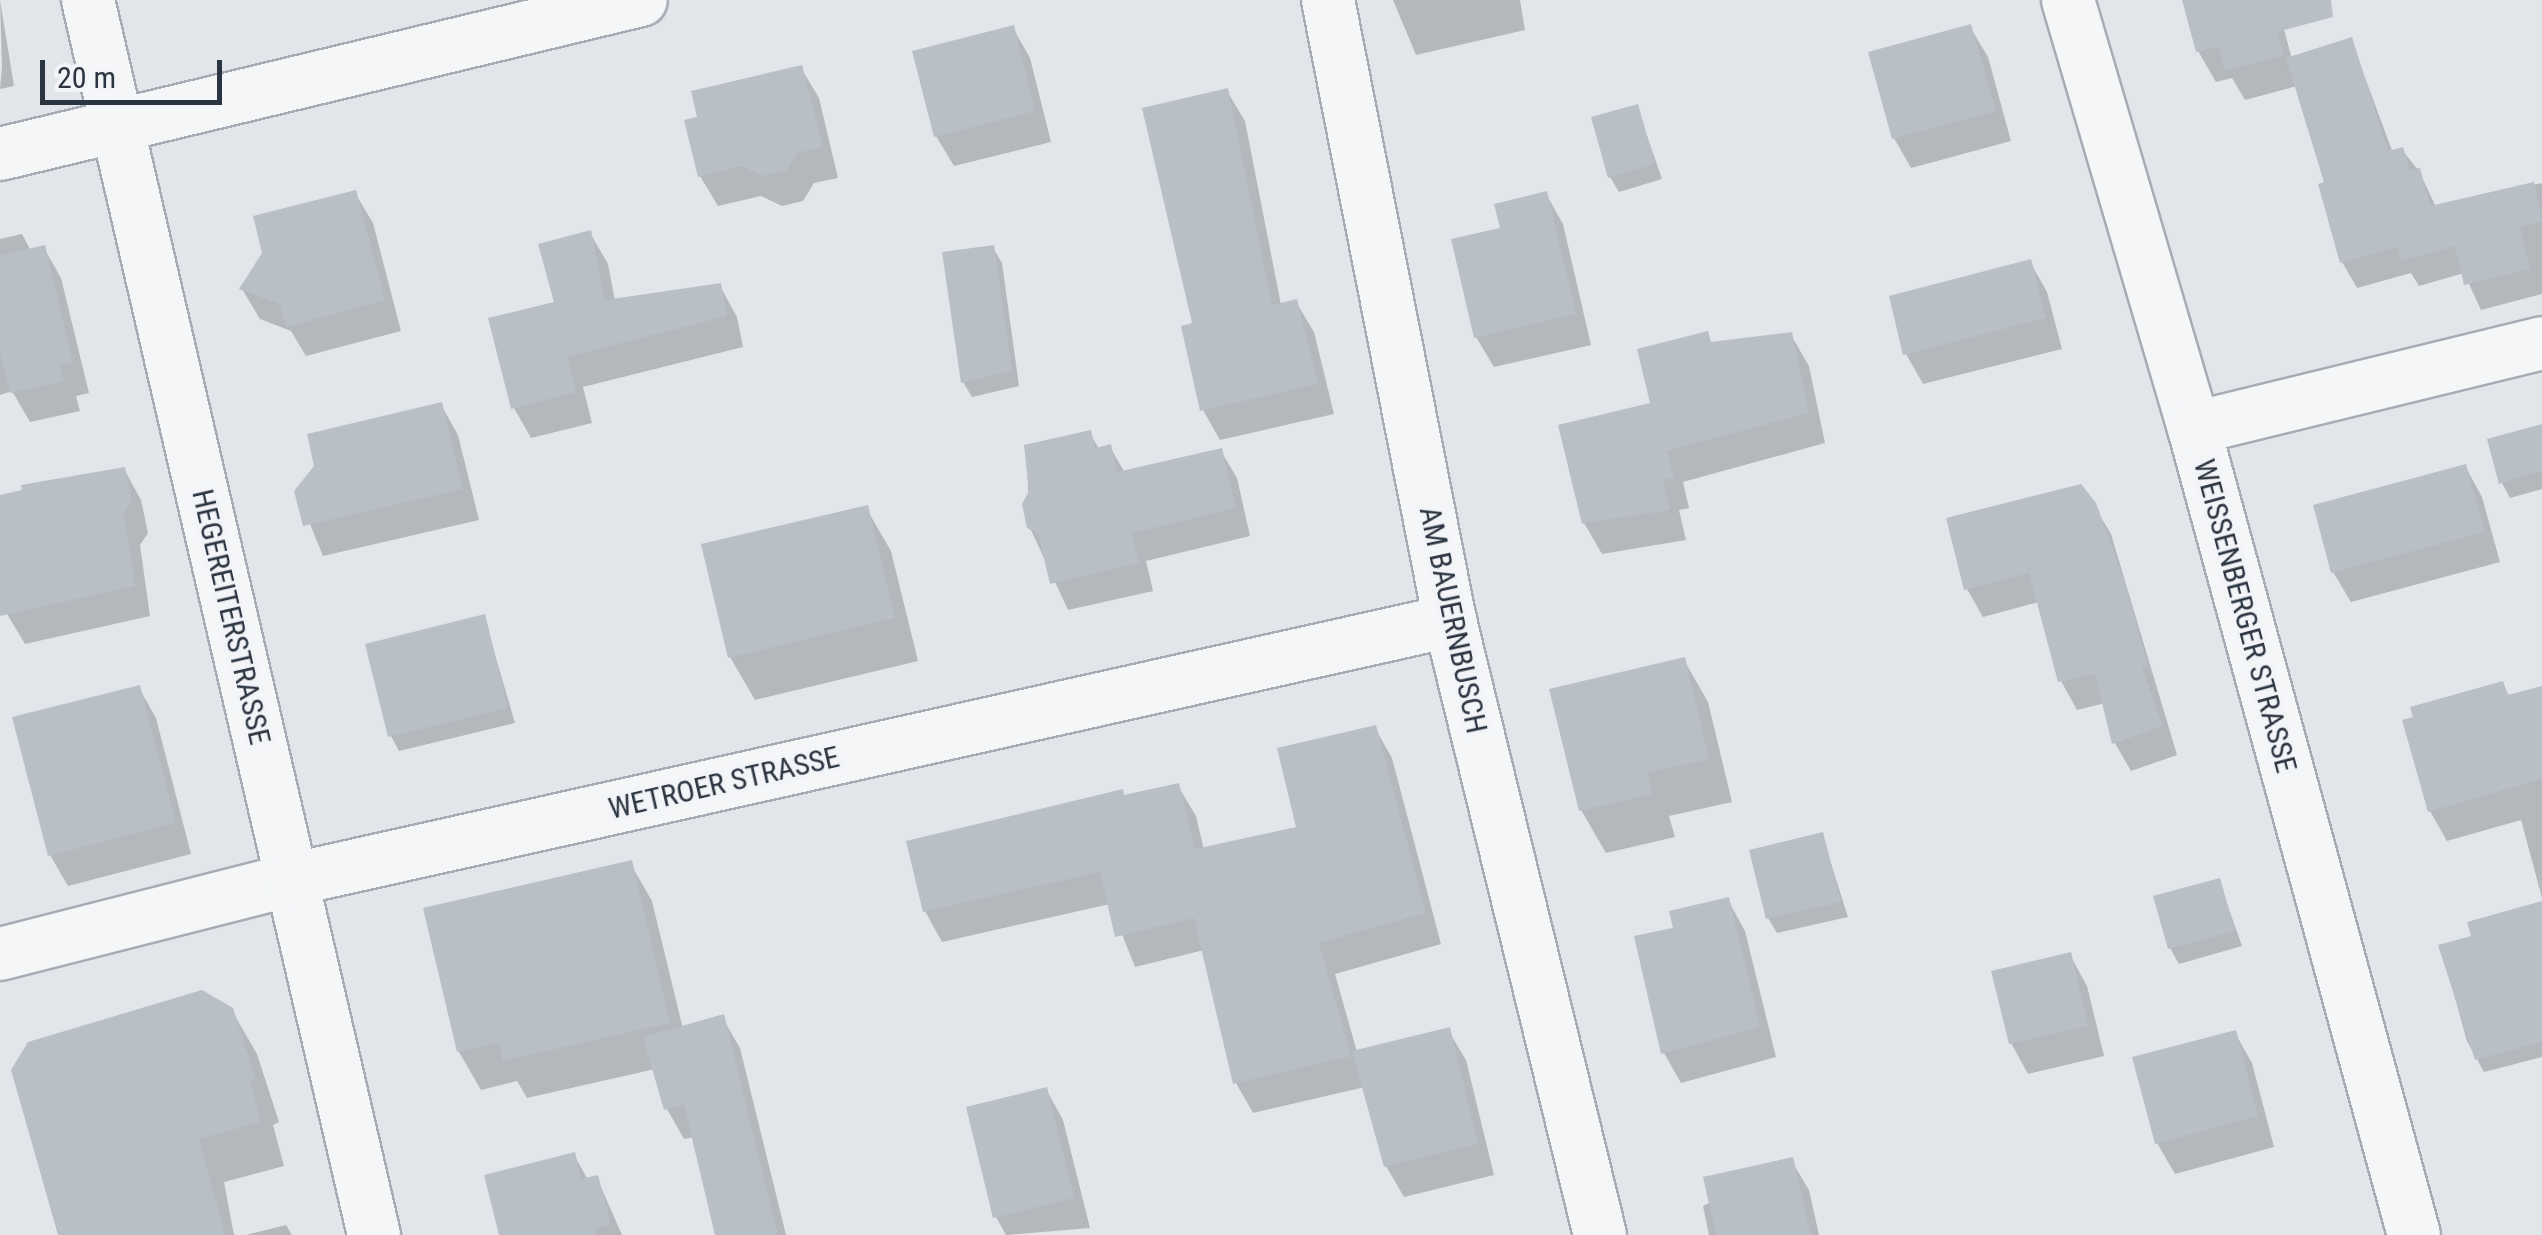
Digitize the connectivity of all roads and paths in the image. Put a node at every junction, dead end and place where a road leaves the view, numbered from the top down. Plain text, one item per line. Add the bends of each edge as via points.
1 (88, 0) edge
2 (641, 0) edge
3 (1328, 0) edge
4 (2068, 0) edge
5 (121, 125) junction
6 (0, 154) edge
7 (2542, 343) edge
8 (2194, 428) junction
9 (1450, 621) junction
10 (290, 880) junction
11 (0, 954) edge
12 (374, 1235) edge
13 (1600, 1235) edge
14 (2414, 1235) edge

1 - 5 street, HEGEREITERSTRASSE
2 - 5 street
3 - 9 street, AM BAUERNBUSCH
4 - 8 street, WEISSENBERGER STRASSE
5 - 6 street
5 - 10 street, HEGEREITERSTRASSE
7 - 8 street
8 - 14 street, WEISSENBERGER STRASSE
9 - 10 street, WETROER STRASSE
9 - 13 street, AM BAUERNBUSCH
10 - 11 street, WETROER STRASSE
10 - 12 street, HEGEREITERSTRASSE

